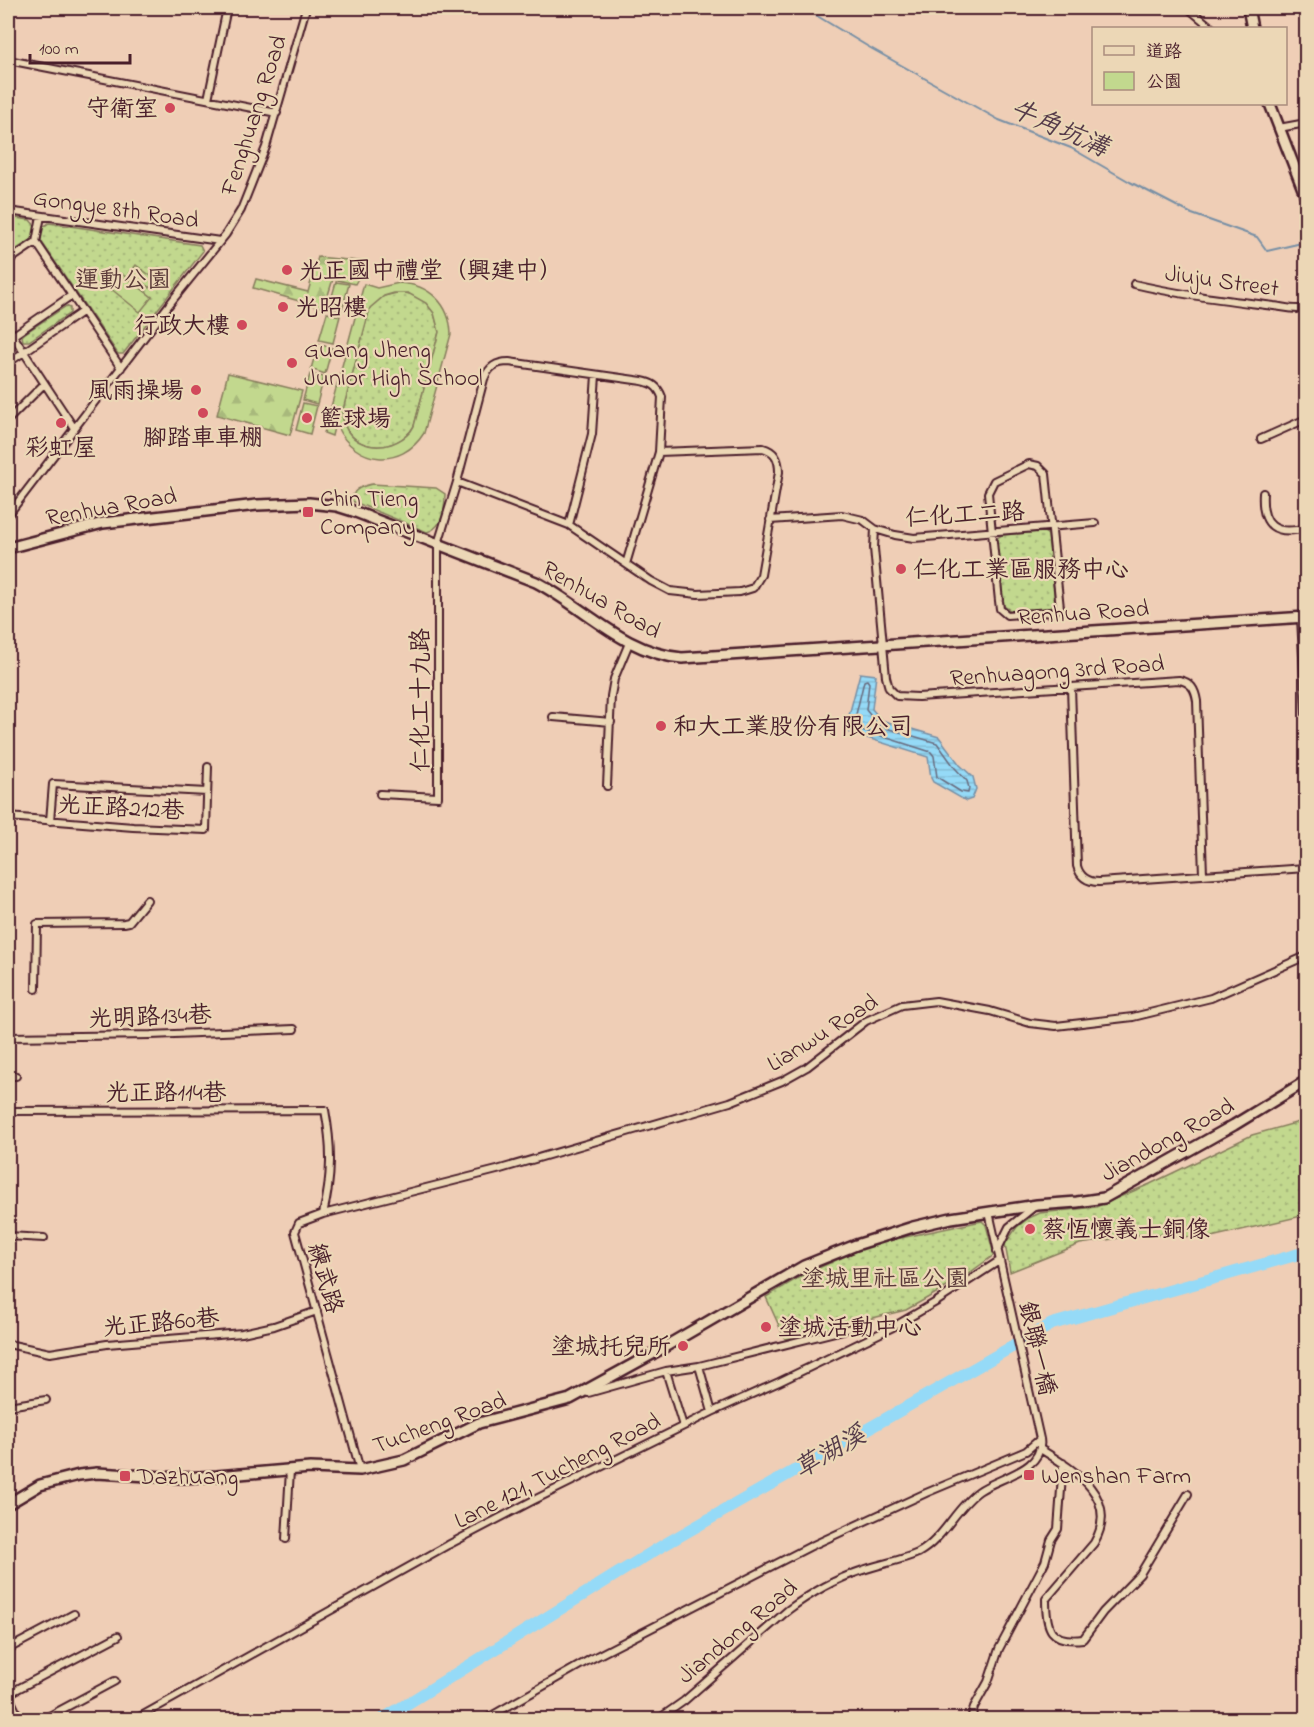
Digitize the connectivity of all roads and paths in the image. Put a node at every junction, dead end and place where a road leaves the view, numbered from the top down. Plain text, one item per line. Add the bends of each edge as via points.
1 (227, 8) edge
2 (306, 8) edge
3 (1188, 8) edge
4 (1248, 8) edge
5 (1211, 27) edge
6 (1252, 27) edge
7 (8, 60) edge
8 (208, 99) junction
9 (1270, 105) edge
10 (277, 113) junction
11 (1306, 123) edge
12 (1279, 128) junction
13 (1306, 196) edge
14 (8, 211) edge
15 (41, 216) junction
16 (220, 241) junction
17 (36, 242) junction
18 (8, 261) edge
19 (1134, 284) dead end
20 (72, 295) junction
21 (1306, 308) edge
22 (83, 311) junction
23 (8, 328) edge
24 (10, 337) edge
25 (23, 352) junction
26 (8, 363) edge
27 (121, 368) junction
28 (596, 375) junction
29 (44, 384) junction
30 (1306, 419) edge
31 (8, 420) edge
32 (74, 428) junction
33 (1261, 439) dead end
34 (659, 452) junction
35 (457, 482) junction
36 (1263, 493) dead end
37 (8, 515) edge
38 (770, 520) junction
39 (1095, 523) dead end
40 (569, 525) junction
41 (1052, 527) junction
42 (1306, 528) edge
43 (875, 530) junction
44 (992, 532) junction
45 (438, 544) junction
46 (8, 548) edge
47 (626, 564) junction
48 (1304, 617) edge
49 (630, 643) junction
50 (883, 644) junction
51 (1071, 687) junction
52 (1306, 690) edge
53 (1306, 714) edge
54 (554, 717) dead end
55 (611, 722) junction
56 (208, 767) dead end
57 (607, 786) dead end
58 (207, 792) junction
59 (380, 794) dead end
60 (8, 817) edge
61 (50, 821) junction
62 (1306, 868) edge
63 (1203, 874) junction
64 (147, 900) dead end
65 (1306, 956) edge
66 (36, 989) dead end
67 (294, 1029) dead end
68 (8, 1037) edge
69 (8, 1076) edge
70 (16, 1076) dead end
71 (1306, 1081) edge
72 (325, 1110) joint
73 (8, 1111) edge
74 (1037, 1205) junction
75 (989, 1212) junction
76 (323, 1214) junction
77 (8, 1236) edge
78 (44, 1238) dead end
79 (997, 1252) junction
80 (999, 1262) junction
81 (317, 1311) junction
82 (859, 1326) dead end
83 (8, 1344) edge
84 (699, 1366) junction
85 (666, 1371) junction
86 (578, 1395) junction
87 (46, 1400) dead end
88 (8, 1406) edge
89 (712, 1412) junction
90 (682, 1426) junction
91 (1040, 1439) junction
92 (1042, 1450) junction
93 (1063, 1464) junction
94 (290, 1470) junction
95 (360, 1470) junction
96 (1188, 1494) dead end
97 (8, 1504) edge
98 (286, 1539) dead end
99 (74, 1614) dead end
100 (118, 1636) dead end
101 (8, 1649) edge
102 (116, 1682) dead end
103 (8, 1694) edge
104 (20, 1719) edge
105 (42, 1719) edge
106 (134, 1719) edge
107 (484, 1719) edge
108 (657, 1719) edge
109 (971, 1719) edge

1 - 8 street
2 - 10 street, Fenghuang Road
3 - 5 street
4 - 6 main road
7 - 8 street
8 - 10 street
9 - 12 main road
10 - 16 street, Fenghuang Road via 247,199
11 - 12 street
12 - 13 main road
14 - 15 street, Gongye 8th Road
15 - 16 street, Gongye 8th Road
15 - 17 street
16 - 27 street, Fenghuang Road
17 - 18 street
17 - 20 street
19 - 21 street, Jiuju Street via 1250,304
20 - 22 street
20 - 24 street
22 - 25 street
22 - 27 street
23 - 24 street
24 - 25 street
25 - 26 street
25 - 29 street
27 - 32 street, Fenghuang Road
28 - 34 street via 647,382 659,389
28 - 35 street via 509,362 494,365 484,379
28 - 40 street via 592,434
29 - 31 street
29 - 32 street
30 - 33 street
32 - 37 street, Fenghuang Road
34 - 38 street via 763,448 772,452 779,472
34 - 47 street
35 - 40 street
35 - 45 street
36 - 42 street via 1264,511 1271,527
38 - 43 street, 仁化工二路 via 842,515 863,520
38 - 47 street via 761,575 748,590 678,593 659,586
39 - 41 street, 仁化工二路
40 - 47 street
41 - 44 street, 仁化工二路
41 - 44 street via 1045,471 1029,464 992,483 988,493
41 - 44 street via 1060,608 1052,612 1007,615 1000,609
43 - 44 street, 仁化工二路 via 906,538
43 - 50 street, Renhuagong 3rd Road
45 - 46 main road, Renhua Road via 337,506 299,503 103,523
45 - 49 main road, Renhua Road via 542,585
45 - 59 street, 仁化工十九路 via 438,797
48 - 50 main road, Renhua Road
48 - 52 street
49 - 50 main road, Renhua Road via 652,653 682,658
49 - 55 street via 614,679
50 - 51 street, Renhuagong 3rd Road via 888,684 893,693 902,697
51 - 63 street, Renhuagong 3rd Road via 1179,680 1194,689
51 - 63 street via 1079,872 1091,882
52 - 53 street
54 - 55 street
55 - 57 street
56 - 58 street, 光正路212巷
58 - 61 street via 53,784
58 - 61 street, 光正路212巷 via 206,830
60 - 61 street, 光正路212巷
62 - 63 street
64 - 66 street via 129,922 37,924
65 - 76 street, Lianwu Road via 1211,998 1132,1017 1056,1026 936,1001 902,1005 866,1021 807,1067 730,1102 497,1170
67 - 68 street, 光明路134巷
69 - 70 street
71 - 74 main road, Jiandong Road via 1110,1195
72 - 73 street, 光正路114巷
72 - 76 street, 練武路 via 331,1142
74 - 75 main road, Jiandong Road
74 - 79 street via 1010,1227
75 - 79 street
75 - 86 main road, Tucheng Road via 873,1238 804,1266
76 - 81 street, 練武路 via 299,1223 295,1233
77 - 78 street
79 - 80 street
80 - 89 street, Lane 121, Tucheng Road via 893,1327
80 - 91 street, 銀聯一橋
81 - 83 street, 光正路60巷 via 242,1333 107,1344 50,1353
81 - 95 street, 練武路
82 - 84 street
84 - 85 street
84 - 89 street
85 - 86 street
85 - 90 street
86 - 95 main road, Tucheng Road via 489,1419 404,1460
87 - 88 street
89 - 90 street, Lane 121, Tucheng Road
90 - 106 street, Lane 121, Tucheng Road via 448,1545
91 - 92 street
91 - 107 street via 1026,1451 809,1547
92 - 93 street
92 - 108 street, Jiandong Road via 1022,1470 989,1485 965,1502 935,1541 919,1552 825,1584 803,1598 684,1701
93 - 96 street via 1090,1487 1102,1505 1103,1520 1094,1543 1047,1599 1051,1628 1054,1635 1065,1641 1083,1639 1140,1574
93 - 109 street via 1058,1529 999,1649
94 - 95 main road, Tucheng Road
94 - 97 main road, Tucheng Road via 182,1478 79,1475 40,1485
94 - 98 street
99 - 101 street
100 - 103 street
102 - 105 street
103 - 104 street

